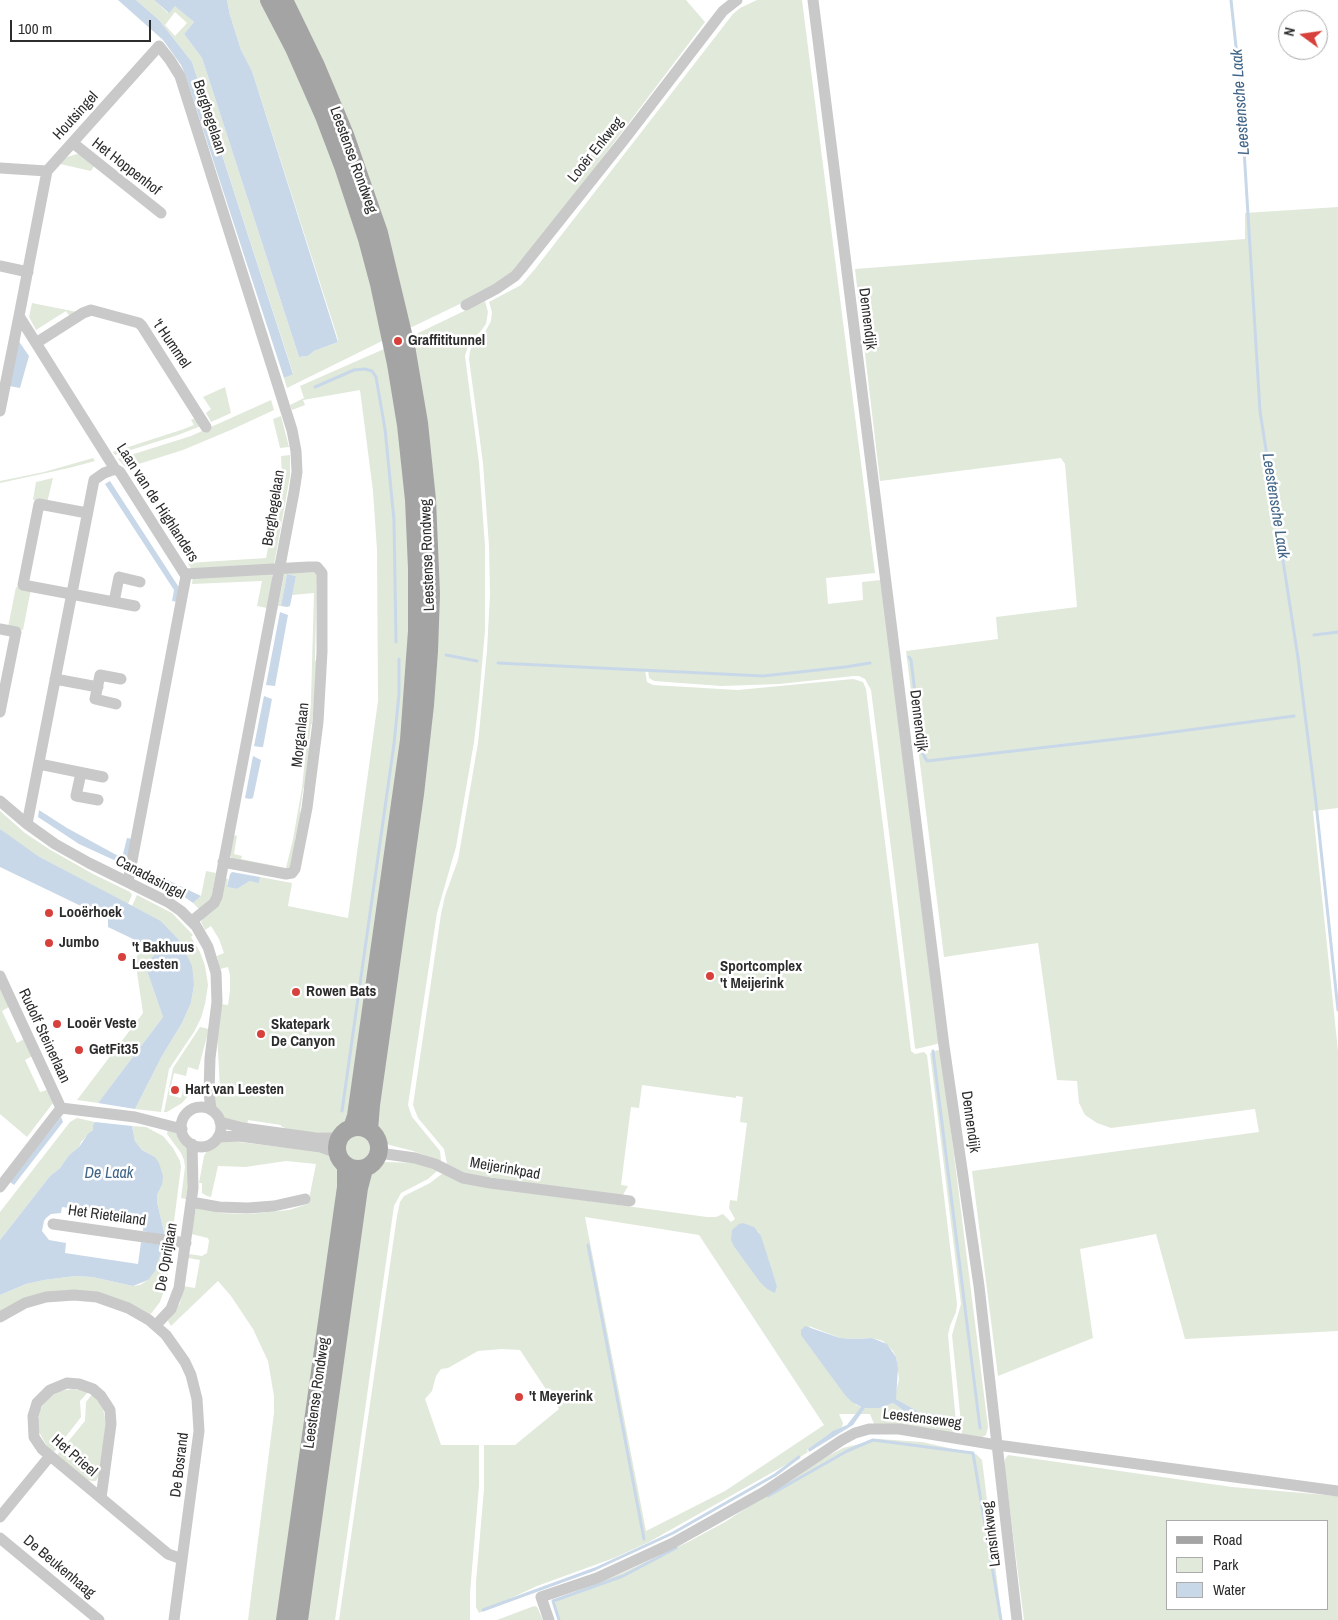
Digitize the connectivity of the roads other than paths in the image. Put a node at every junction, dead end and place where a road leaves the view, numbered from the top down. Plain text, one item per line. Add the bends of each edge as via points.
1 (269, 0) edge
2 (284, 0) edge
3 (737, 0) edge
4 (813, 0) edge
5 (159, 46) joint
6 (72, 143) junction
7 (0, 168) edge
8 (47, 171) junction
9 (161, 213) dead end
10 (0, 266) edge
11 (28, 272) junction
12 (466, 305) dead end
13 (19, 316) junction
14 (396, 328) junction
15 (36, 343) junction
16 (4, 368) edge
17 (0, 411) edge
18 (206, 427) dead end
19 (115, 469) junction
20 (87, 513) junction
21 (280, 568) junction
22 (186, 574) junction
23 (140, 582) dead end
24 (71, 594) junction
25 (114, 602) junction
26 (135, 606) dead end
27 (0, 629) edge
28 (56, 679) junction
29 (121, 679) dead end
30 (98, 687) junction
31 (116, 704) dead end
32 (0, 712) edge
33 (39, 764) junction
34 (81, 772) junction
35 (103, 777) dead end
36 (98, 800) dead end
37 (0, 801) edge
38 (27, 824) junction
39 (223, 862) junction
40 (128, 882) junction
41 (192, 921) junction
42 (0, 976) edge
43 (210, 1058) junction
44 (61, 1108) junction
45 (197, 1108) junction
46 (211, 1110) junction
47 (220, 1122) junction
48 (183, 1123) junction
49 (218, 1136) junction
50 (349, 1143) junction
51 (192, 1144) junction
52 (205, 1146) junction
53 (379, 1153) junction
54 (364, 1168) junction
55 (1, 1184) edge
56 (192, 1188) junction
57 (305, 1199) dead end
58 (630, 1201) dead end
59 (191, 1202) junction
60 (53, 1224) dead end
61 (186, 1243) junction
62 (0, 1316) edge
63 (156, 1325) junction
64 (997, 1444) junction
65 (50, 1456) junction
66 (1338, 1491) edge
67 (101, 1498) junction
68 (0, 1517) edge
69 (0, 1538) edge
70 (182, 1559) junction
71 (99, 1620) edge
72 (174, 1620) edge
73 (286, 1620) edge
74 (299, 1620) edge
75 (549, 1620) edge
76 (1017, 1620) edge

1 - 14 main road, Leestense Rondweg via 304,70 343,166
2 - 14 main road, Leestense Rondweg via 326,88 355,161 379,233
3 - 12 street, Looër Enkweg via 723,11 522,269 496,289
4 - 64 street, Dennendijk
5 - 6 street, Houtsingel
5 - 21 street, Berghegelaan via 180,76 292,430 297,472
6 - 8 street, Houtsingel
6 - 9 street, Het Hoppenhof
7 - 8 street
8 - 11 street
10 - 11 street
11 - 13 street
13 - 15 street, Laan van de Highlanders
13 - 16 street
14 - 50 main road, Leestense Rondweg via 417,551 413,703 404,783
15 - 18 street, 't Hummel via 91,310 139,323
15 - 19 street, Laan van de Highlanders
16 - 17 street
19 - 20 street via 94,480
19 - 22 street, Laan van de Highlanders
20 - 24 street
20 - 24 street via 39,504 23,585
21 - 22 street
21 - 39 street, Berghegelaan
21 - 39 street, Morganlaan via 317,567 321,570 322,579 318,722 302,836 292,873
22 - 40 street, Laan van de Highlanders
23 - 25 street via 119,577
24 - 25 street
24 - 28 street
25 - 26 street
27 - 32 street via 16,632
28 - 30 street
28 - 33 street
29 - 30 street via 100,675
30 - 31 street via 96,699
33 - 34 street
33 - 38 street
34 - 35 street
34 - 36 street via 76,796
37 - 38 street, Canadasingel
38 - 40 street, Canadasingel via 65,850
39 - 41 street, Berghegelaan via 216,900
40 - 41 street, Canadasingel via 168,902
41 - 43 street, Canadasingel via 208,947 216,972 217,1002
42 - 44 street, Rudolf Steinerlaan
43 - 45 street, Canadasingel
43 - 46 street, Canadasingel
44 - 48 street via 168,1118
44 - 55 street
45 - 46 street
45 - 48 street via 191,1110
46 - 47 street
47 - 49 street
47 - 50 street
48 - 51 street via 183,1135
49 - 50 street via 328,1149
49 - 52 street
50 - 53 main road via 378,1140
50 - 54 main road via 358,1170
50 - 73 main road, Leestense Rondweg via 346,1187
51 - 52 street
51 - 56 street, De Oprijlaan
52 - 56 street, De Oprijlaan
53 - 54 main road via 371,1165
53 - 58 street, Meijerinkpad via 436,1164 462,1178
54 - 74 main road, Leestense Rondweg
56 - 59 street, De Oprijlaan
57 - 59 street via 248,1208 219,1208
59 - 61 street, De Oprijlaan
60 - 61 street, Het Rieteiland
61 - 63 street, De Oprijlaan via 177,1296 171,1309
62 - 63 street, De Bosrand via 20,1305 46,1297 87,1295 128,1308
63 - 70 street, De Bosrand via 189,1369 198,1407 199,1440
64 - 66 street, Leestenseweg
64 - 75 street, Leestenseweg via 891,1428 855,1433 764,1492 673,1544 596,1578 541,1597
64 - 76 street, Lansinkweg
65 - 67 street, Het Prieel
65 - 67 street, Het Prieel via 39,1445 33,1430 37,1403 62,1384 79,1384 93,1389 105,1400 111,1420
65 - 68 street
67 - 70 street, Het Prieel via 168,1554
69 - 71 street, De Beukenhaag
70 - 72 street, De Bosrand

